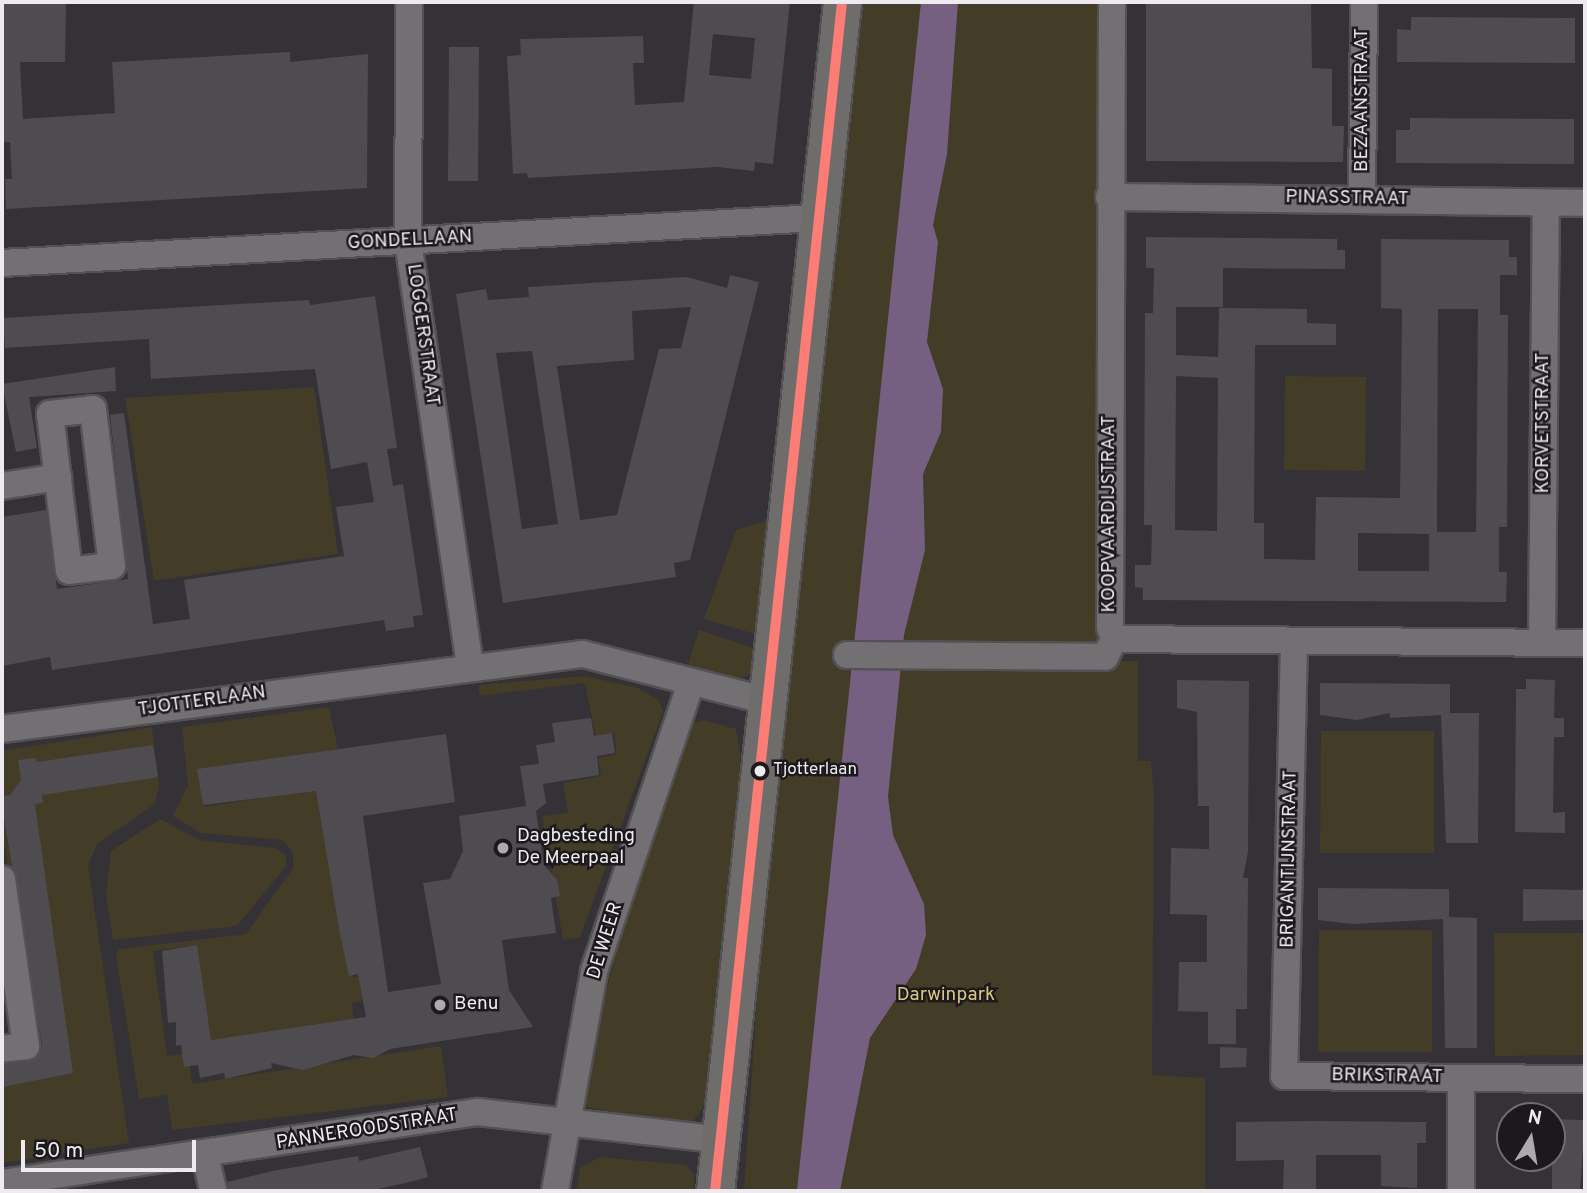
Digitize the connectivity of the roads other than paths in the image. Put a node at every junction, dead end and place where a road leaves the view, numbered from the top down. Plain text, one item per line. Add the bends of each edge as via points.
1 (409, 2) edge
2 (842, 2) edge
3 (1112, 2) edge
4 (1364, 2) edge
5 (1109, 197) junction
6 (1362, 198) junction
7 (1545, 203) junction
8 (1585, 203) edge
9 (818, 218) junction
10 (408, 241) junction
11 (2, 263) edge
12 (58, 477) junction
13 (2, 486) edge
14 (1114, 639) junction
15 (1294, 643) junction
16 (1542, 643) junction
17 (1585, 643) edge
18 (847, 655) dead end
19 (470, 665) junction
20 (691, 682) junction
21 (768, 701) junction
22 (2, 729) edge
23 (2, 879) edge
24 (2, 1049) edge
25 (1284, 1076) joint
26 (1461, 1079) junction
27 (1585, 1079) edge
28 (567, 1120) junction
29 (722, 1140) junction
30 (205, 1155) junction
31 (2, 1183) edge
32 (213, 1191) edge
33 (555, 1191) edge
34 (715, 1191) edge
35 (1461, 1191) edge

1 - 10 street, LOGGERSTRAAT
2 - 9 street
3 - 5 street, KOOPVAARDIJSTRAAT
4 - 6 street, BEZAANSTRAAT
5 - 6 street, PINASSTRAAT
5 - 14 street, KOOPVAARDIJSTRAAT
6 - 7 street, PINASSTRAAT
7 - 8 street, PINASSTRAAT
7 - 16 street, KORVETSTRAAT
9 - 10 street, GONDELLAAN
9 - 21 street
10 - 11 street, GONDELLAAN
10 - 19 street, LOGGERSTRAAT
12 - 12 street via 50,414 93,409 112,566 69,571
12 - 13 street
14 - 15 street, KOOPVAARDIJSTRAAT
14 - 18 street via 1105,657
15 - 16 street, KOOPVAARDIJSTRAAT
15 - 25 street, BRIGANTIJNSTRAAT
16 - 17 street, KOOPVAARDIJSTRAAT
19 - 20 street, TJOTTERLAAN via 583,654
19 - 22 street, TJOTTERLAAN
20 - 21 street
20 - 28 street, DE WEER via 594,971
21 - 29 street
23 - 24 street via 26,1045
25 - 26 street, BRIKSTRAAT
26 - 27 street
26 - 35 street, BRIKSTRAAT
28 - 29 street
28 - 30 street, PANNEROODSTRAAT via 478,1112
28 - 33 street, DE WEER
29 - 34 street
30 - 31 street, PANNEROODSTRAAT
30 - 32 street

